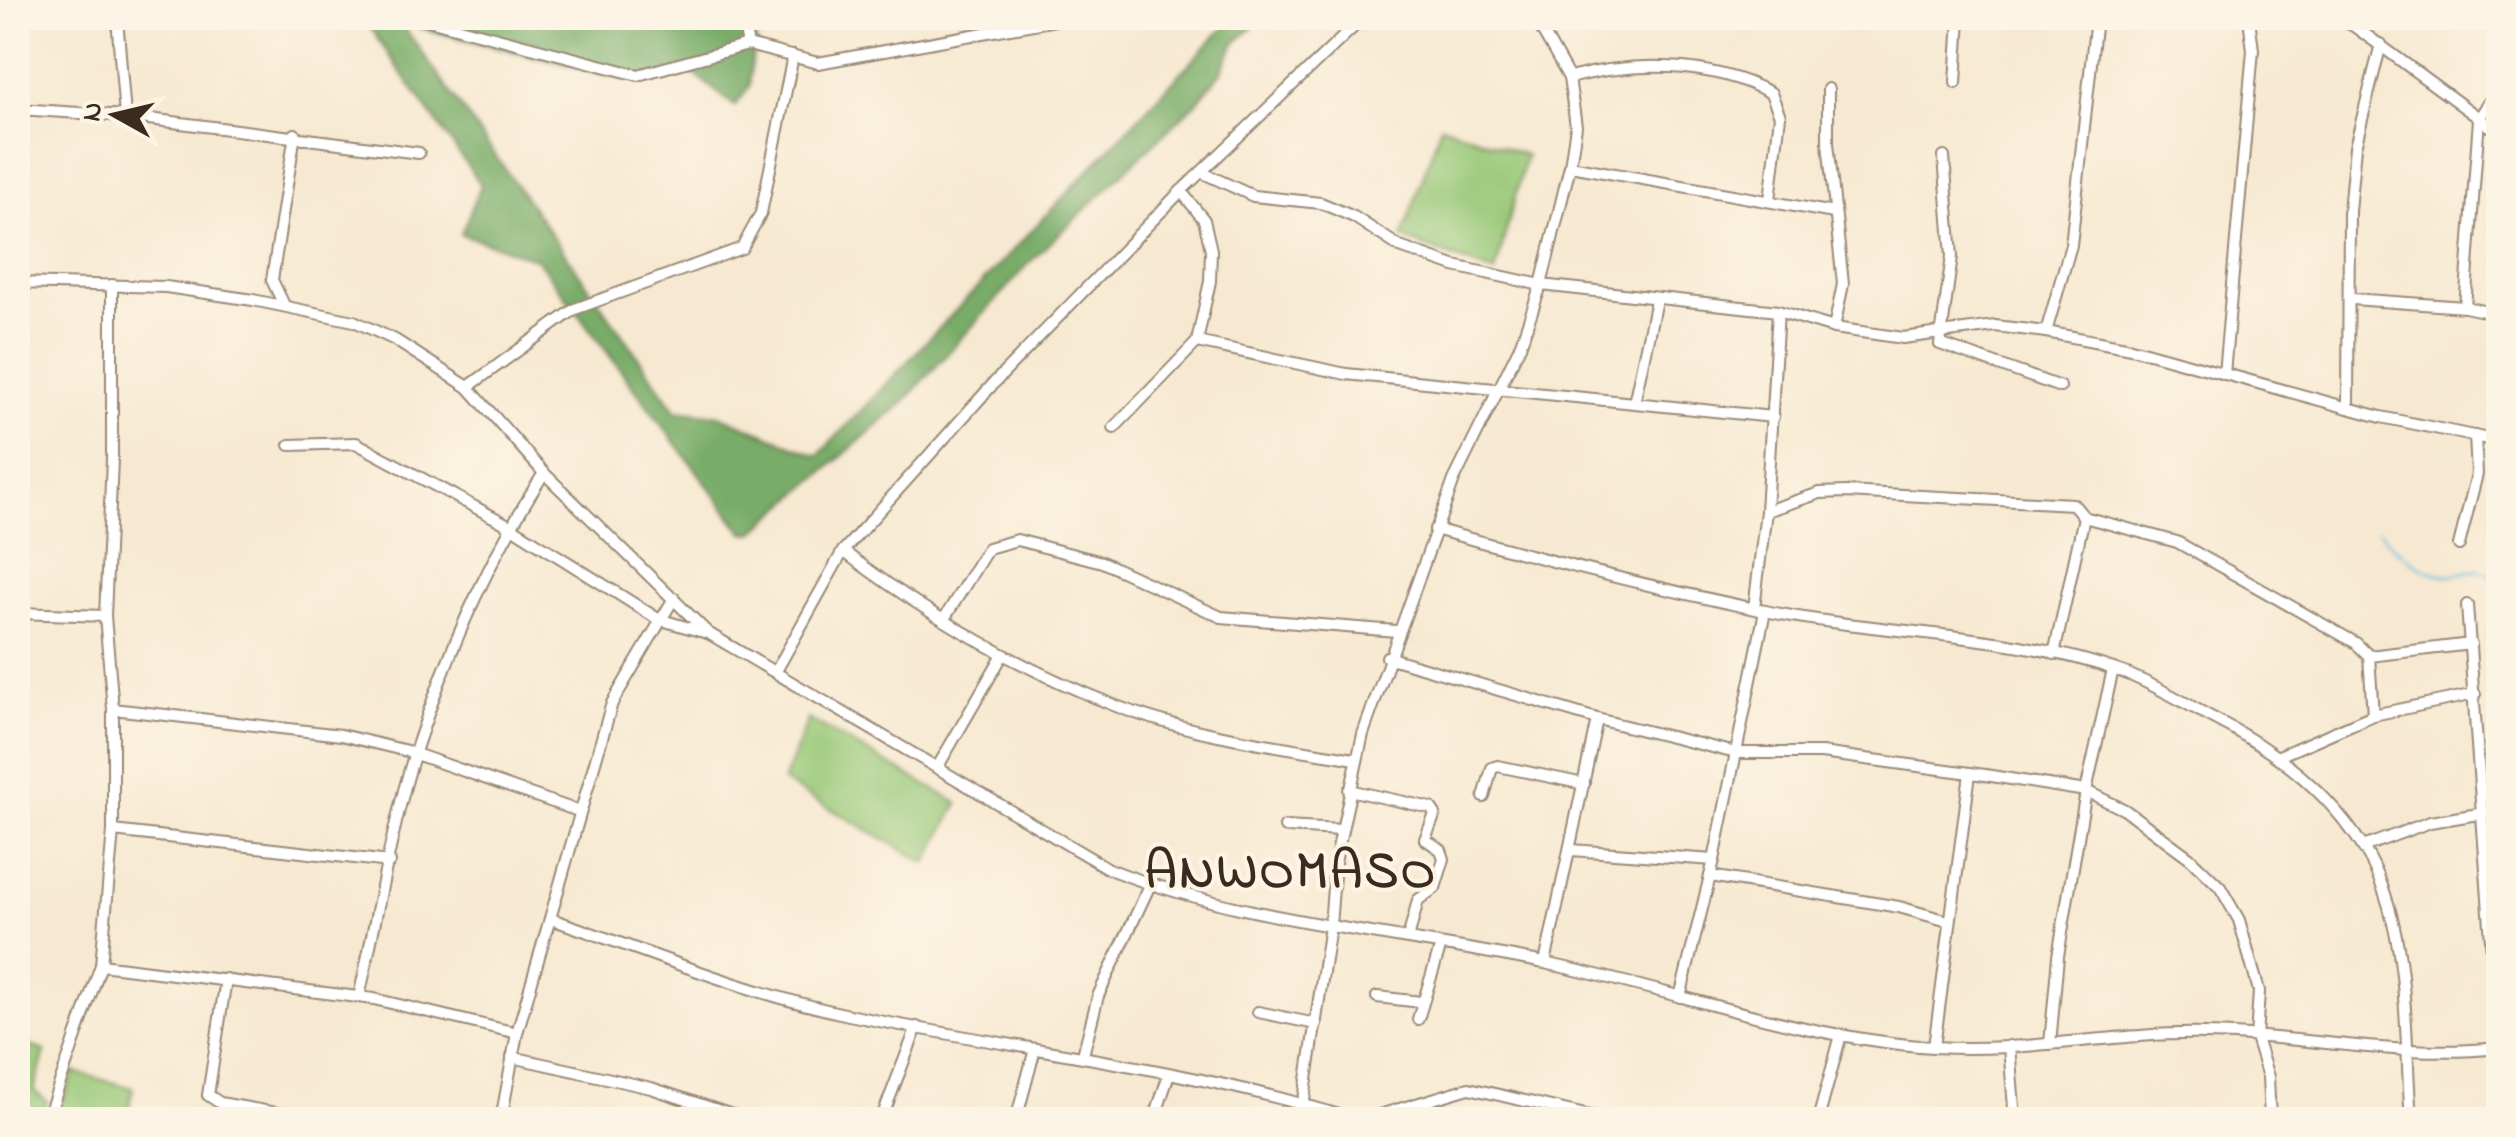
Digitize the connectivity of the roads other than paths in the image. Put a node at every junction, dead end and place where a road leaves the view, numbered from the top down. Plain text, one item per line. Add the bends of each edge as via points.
1 (116, 18) edge
2 (421, 18) edge
3 (742, 18) edge
4 (1066, 18) edge
5 (1363, 18) edge
6 (1535, 18) edge
7 (1960, 18) edge
8 (2096, 18) edge
9 (2248, 18) edge
10 (2343, 18) edge
11 (2381, 44) junction
12 (748, 45) junction
13 (793, 56) junction
14 (1569, 78) junction
15 (1956, 82) dead end
16 (2498, 87) edge
17 (1828, 89) dead end
18 (18, 109) edge
19 (125, 116) junction
20 (2479, 119) junction
21 (2498, 132) edge
22 (295, 134) junction
23 (419, 153) dead end
24 (1944, 157) dead end
25 (1570, 166) junction
26 (1201, 172) junction
27 (1181, 191) junction
28 (1770, 200) junction
29 (1834, 213) junction
30 (272, 280) junction
31 (18, 283) edge
32 (112, 285) junction
33 (1541, 285) junction
34 (2352, 299) junction
35 (253, 300) junction
36 (1656, 300) junction
37 (284, 305) junction
38 (2464, 307) junction
39 (1778, 312) junction
40 (2498, 314) edge
41 (1834, 328) junction
42 (2046, 332) junction
43 (1939, 335) junction
44 (1197, 342) junction
45 (2224, 374) junction
46 (2060, 387) dead end
47 (468, 388) junction
48 (1502, 388) junction
49 (1634, 403) junction
50 (2348, 408) junction
51 (1773, 418) junction
52 (1114, 428) dead end
53 (2476, 436) junction
54 (2498, 441) edge
55 (290, 446) dead end
56 (544, 473) junction
57 (1766, 510) junction
58 (2084, 518) junction
59 (510, 526) junction
60 (1434, 530) junction
61 (2459, 546) dead end
62 (843, 551) junction
63 (674, 598) junction
64 (2467, 605) dead end
65 (1759, 610) junction
66 (18, 614) edge
67 (105, 616) junction
68 (944, 619) junction
69 (658, 620) junction
70 (1396, 631) junction
71 (708, 633) junction
72 (2470, 644) junction
73 (2054, 654) junction
74 (1002, 656) junction
75 (2369, 656) junction
76 (1387, 657) junction
77 (2113, 669) junction
78 (776, 672) junction
79 (2475, 694) junction
80 (113, 710) junction
81 (2374, 715) junction
82 (1597, 720) junction
83 (1736, 752) junction
84 (415, 754) junction
85 (2279, 756) junction
86 (1356, 759) junction
87 (938, 768) junction
88 (1970, 773) junction
89 (1584, 784) junction
90 (1349, 790) junction
91 (2086, 791) junction
92 (1484, 797) dead end
93 (578, 811) junction
94 (2486, 813) junction
95 (1285, 827) dead end
96 (1341, 830) junction
97 (113, 831) junction
98 (2363, 847) junction
99 (1571, 850) junction
100 (1714, 860) junction
101 (390, 862) junction
102 (1710, 876) junction
103 (1150, 885) junction
104 (551, 919) junction
105 (1948, 922) junction
106 (1330, 926) junction
107 (1408, 939) junction
108 (1441, 945) junction
109 (1545, 963) junction
110 (101, 965) junction
111 (226, 979) junction
112 (359, 997) junction
113 (1377, 997) dead end
114 (1680, 997) junction
115 (1421, 1002) junction
116 (1258, 1012) dead end
117 (1418, 1019) dead end
118 (1316, 1024) junction
119 (916, 1027) junction
120 (516, 1033) junction
121 (1841, 1035) junction
122 (2256, 1038) junction
123 (2498, 1038) edge
124 (2050, 1044) junction
125 (2009, 1046) junction
126 (1934, 1047) junction
127 (2406, 1048) junction
128 (2498, 1048) edge
129 (1034, 1049) junction
130 (1083, 1056) junction
131 (512, 1058) junction
132 (1170, 1074) junction
133 (1303, 1104) junction
134 (46, 1120) edge
135 (316, 1120) edge
136 (500, 1120) edge
137 (747, 1120) edge
138 (881, 1120) edge
139 (1016, 1120) edge
140 (1154, 1120) edge
141 (1300, 1120) edge
142 (1607, 1120) edge
143 (1818, 1120) edge
144 (2015, 1120) edge
145 (2270, 1120) edge
146 (2411, 1120) edge

1 - 19 street
2 - 12 street via 638,75
3 - 12 street
4 - 13 street via 818,62
5 - 26 street
6 - 14 street
7 - 15 street
8 - 42 street via 2071,244
9 - 45 street via 2253,50
10 - 11 street
11 - 20 street
11 - 34 street via 2348,212
12 - 13 street
13 - 47 street via 762,214 742,248 575,309
14 - 25 street via 1576,126
14 - 28 street via 1628,65 1660,66 1772,93 1780,116
16 - 20 street
17 - 29 street
18 - 19 street
19 - 22 street
20 - 21 street
20 - 38 street
22 - 23 street
22 - 30 street
24 - 43 street via 1952,256
25 - 28 street
25 - 33 street
26 - 27 street
26 - 33 street via 1253,196 1321,203 1400,247 1454,266
27 - 44 street via 1204,220 1211,250
27 - 62 street
28 - 29 street
29 - 41 street via 1843,284
30 - 35 street
30 - 37 street
31 - 32 street
32 - 35 street
32 - 67 street
33 - 36 street
33 - 48 street
34 - 38 street
34 - 50 street
35 - 37 street
36 - 39 street
36 - 49 street
37 - 47 street via 354,321
38 - 40 street
39 - 41 street
39 - 51 street
41 - 43 street via 1903,338
42 - 43 street via 1995,326
42 - 45 street
43 - 46 street via 1946,350
44 - 48 street via 1346,374
44 - 52 street
45 - 50 street
47 - 56 street
48 - 49 street
48 - 60 street
49 - 51 street
50 - 53 street
51 - 57 street
53 - 54 street
53 - 61 street via 2477,474
55 - 59 street via 356,443
56 - 59 street
56 - 63 street
57 - 58 street via 1846,492 2064,502
57 - 65 street
58 - 73 street
58 - 75 street via 2177,542 2356,642
59 - 69 street
59 - 84 street
60 - 65 street
60 - 70 street
62 - 68 street
62 - 78 street
63 - 69 street
63 - 71 street
64 - 72 street
65 - 73 street
65 - 83 street
66 - 67 street
67 - 80 street
68 - 70 street via 988,548 1017,540 1102,562 1221,617
68 - 74 street
69 - 71 street
69 - 93 street via 612,703
70 - 76 street
71 - 78 street
72 - 75 street
72 - 79 street
73 - 77 street
74 - 86 street via 1118,706 1265,744
74 - 87 street
75 - 81 street
76 - 82 street
76 - 86 street
77 - 85 street
77 - 91 street
78 - 87 street
79 - 81 street
79 - 94 street
80 - 84 street via 332,734
80 - 97 street
81 - 85 street
82 - 83 street
82 - 89 street
83 - 88 street via 1822,753
83 - 100 street
84 - 93 street
84 - 101 street
85 - 98 street
86 - 90 street
87 - 103 street via 1109,869
88 - 91 street
88 - 105 street
89 - 92 street via 1498,766
89 - 99 street
90 - 96 street
90 - 107 street via 1435,814 1425,839 1444,859 1435,888 1418,900
91 - 122 street via 2158,831 2220,887 2252,952 2259,991
91 - 124 street
93 - 104 street
94 - 98 street via 2430,822
94 - 123 street
95 - 96 street
96 - 106 street
97 - 101 street
97 - 110 street
98 - 127 street via 2394,931
99 - 100 street
99 - 109 street
100 - 102 street
101 - 112 street
102 - 105 street
102 - 114 street
103 - 106 street
103 - 130 street via 1098,996
104 - 119 street via 779,997
104 - 120 street
105 - 126 street
106 - 107 street
106 - 118 street
107 - 108 street
108 - 109 street
108 - 115 street
109 - 114 street
110 - 111 street
110 - 134 street
111 - 112 street
111 - 135 street via 208,1096
112 - 120 street
113 - 115 street
114 - 121 street
115 - 117 street
116 - 118 street
118 - 133 street
119 - 129 street
119 - 138 street
120 - 131 street
121 - 126 street
121 - 143 street
122 - 124 street via 2201,1033
122 - 127 street
122 - 145 street via 2268,1077
124 - 125 street
125 - 126 street
125 - 144 street
127 - 128 street
127 - 146 street
129 - 130 street
129 - 139 street
130 - 132 street
131 - 136 street
131 - 137 street via 651,1088
132 - 133 street
132 - 140 street
133 - 141 street
133 - 142 street via 1365,1118 1469,1088

